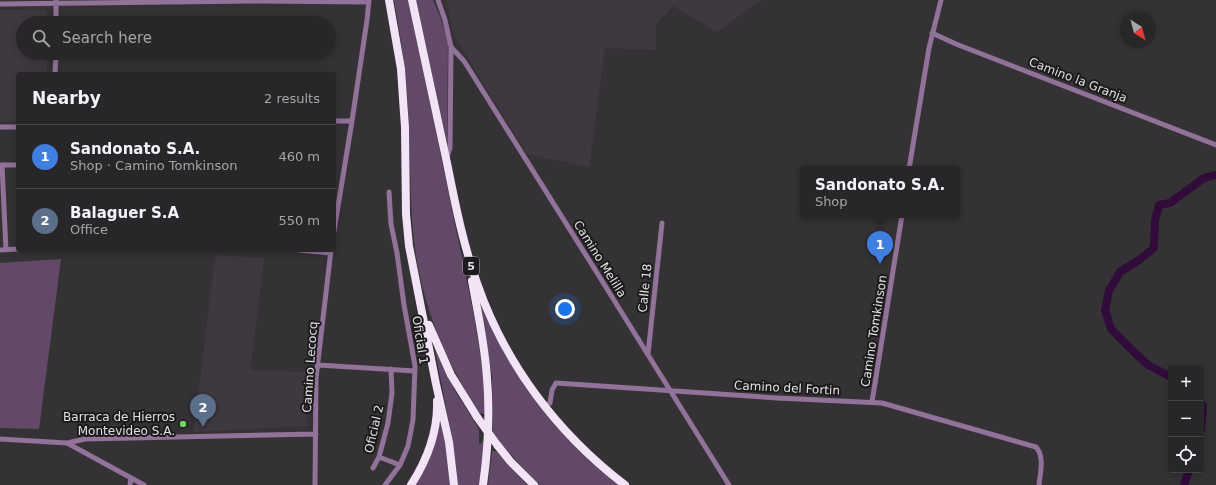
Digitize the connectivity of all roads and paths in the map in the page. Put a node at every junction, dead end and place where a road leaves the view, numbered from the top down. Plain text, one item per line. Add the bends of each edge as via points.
1 (384, 0) edge
2 (390, 0) edge
3 (412, 0) edge
4 (438, 0) edge
5 (941, 0) edge
6 (369, 1) edge
7 (56, 2) edge
8 (0, 4) edge
9 (56, 16) edge
10 (932, 33) junction
11 (396, 36) junction
12 (451, 46) junction
13 (56, 60) edge
14 (55, 72) edge
15 (336, 121) edge
16 (352, 121) junction
17 (0, 127) edge
18 (16, 127) edge
19 (1216, 145) edge
20 (446, 160) junction
21 (1, 165) edge
22 (16, 165) edge
23 (910, 166) edge
24 (336, 189) edge
25 (341, 190) junction
26 (389, 192) dead end
27 (902, 218) edge
28 (336, 219) edge
29 (662, 223) dead end
30 (465, 245) junction
31 (16, 249) edge
32 (3, 250) edge
33 (331, 252) edge
34 (420, 296) junction
35 (648, 354) junction
36 (318, 365) junction
37 (391, 370) junction
38 (415, 371) junction
39 (436, 384) junction
40 (670, 390) junction
41 (872, 402) junction
42 (545, 407) junction
43 (316, 434) junction
44 (0, 439) edge
45 (67, 443) junction
46 (379, 457) junction
47 (400, 465) junction
48 (373, 468) dead end
49 (131, 478) junction
50 (130, 485) edge
51 (144, 485) edge
52 (315, 485) edge
53 (385, 485) edge
54 (411, 485) edge
55 (454, 485) edge
56 (484, 485) edge
57 (534, 485) edge
58 (625, 485) edge
59 (729, 485) edge
60 (1039, 485) edge

1 - 11 highway via 390,25
2 - 11 highway
3 - 20 highway, 5
4 - 12 street, Camino Melilla via 446,20
5 - 10 street
6 - 7 street
6 - 16 street
7 - 8 street
7 - 9 street
10 - 19 street, Camino la Granja
10 - 23 street
11 - 34 highway via 405,127 406,214 409,246
12 - 20 street, Camino Melilla via 450,148
12 - 35 street, Camino Melilla via 468,68
13 - 14 street
15 - 16 street
16 - 25 street
17 - 18 street
20 - 30 highway, 5
21 - 22 street
21 - 32 street
24 - 25 street
25 - 28 street
26 - 38 street, Oficial 1 via 391,224
27 - 41 street, Camino Tomkinson
29 - 35 street, Calle 18
30 - 42 highway, 5 via 476,282 494,326 525,381
30 - 56 highway via 483,346 489,400
31 - 32 street
33 - 36 street, Camino Lecocq
34 - 39 highway
34 - 57 highway, bridge via 427,320 451,375 498,446
35 - 40 street, Camino Melilla
36 - 37 street
36 - 43 street, Camino Lecocq
37 - 38 street
37 - 46 street, Oficial 2 via 389,416
38 - 47 street, Oficial 1 via 413,420 408,446
39 - 54 highway via 437,405 432,439 422,467
39 - 55 highway via 449,442
40 - 41 street, Camino del Fortin
40 - 42 street, Camino del Fortin via 556,383 550,403
40 - 59 street, Camino Melilla
41 - 60 street, Camino del Fortin via 1032,445 1038,449 1041,460
42 - 58 highway, 5 via 592,458
43 - 45 street via 85,439
43 - 52 street, Camino Lecocq
44 - 45 street
45 - 49 street
46 - 47 street
46 - 48 street, Oficial 2
47 - 53 street, Oficial 1
49 - 50 street
49 - 51 street

